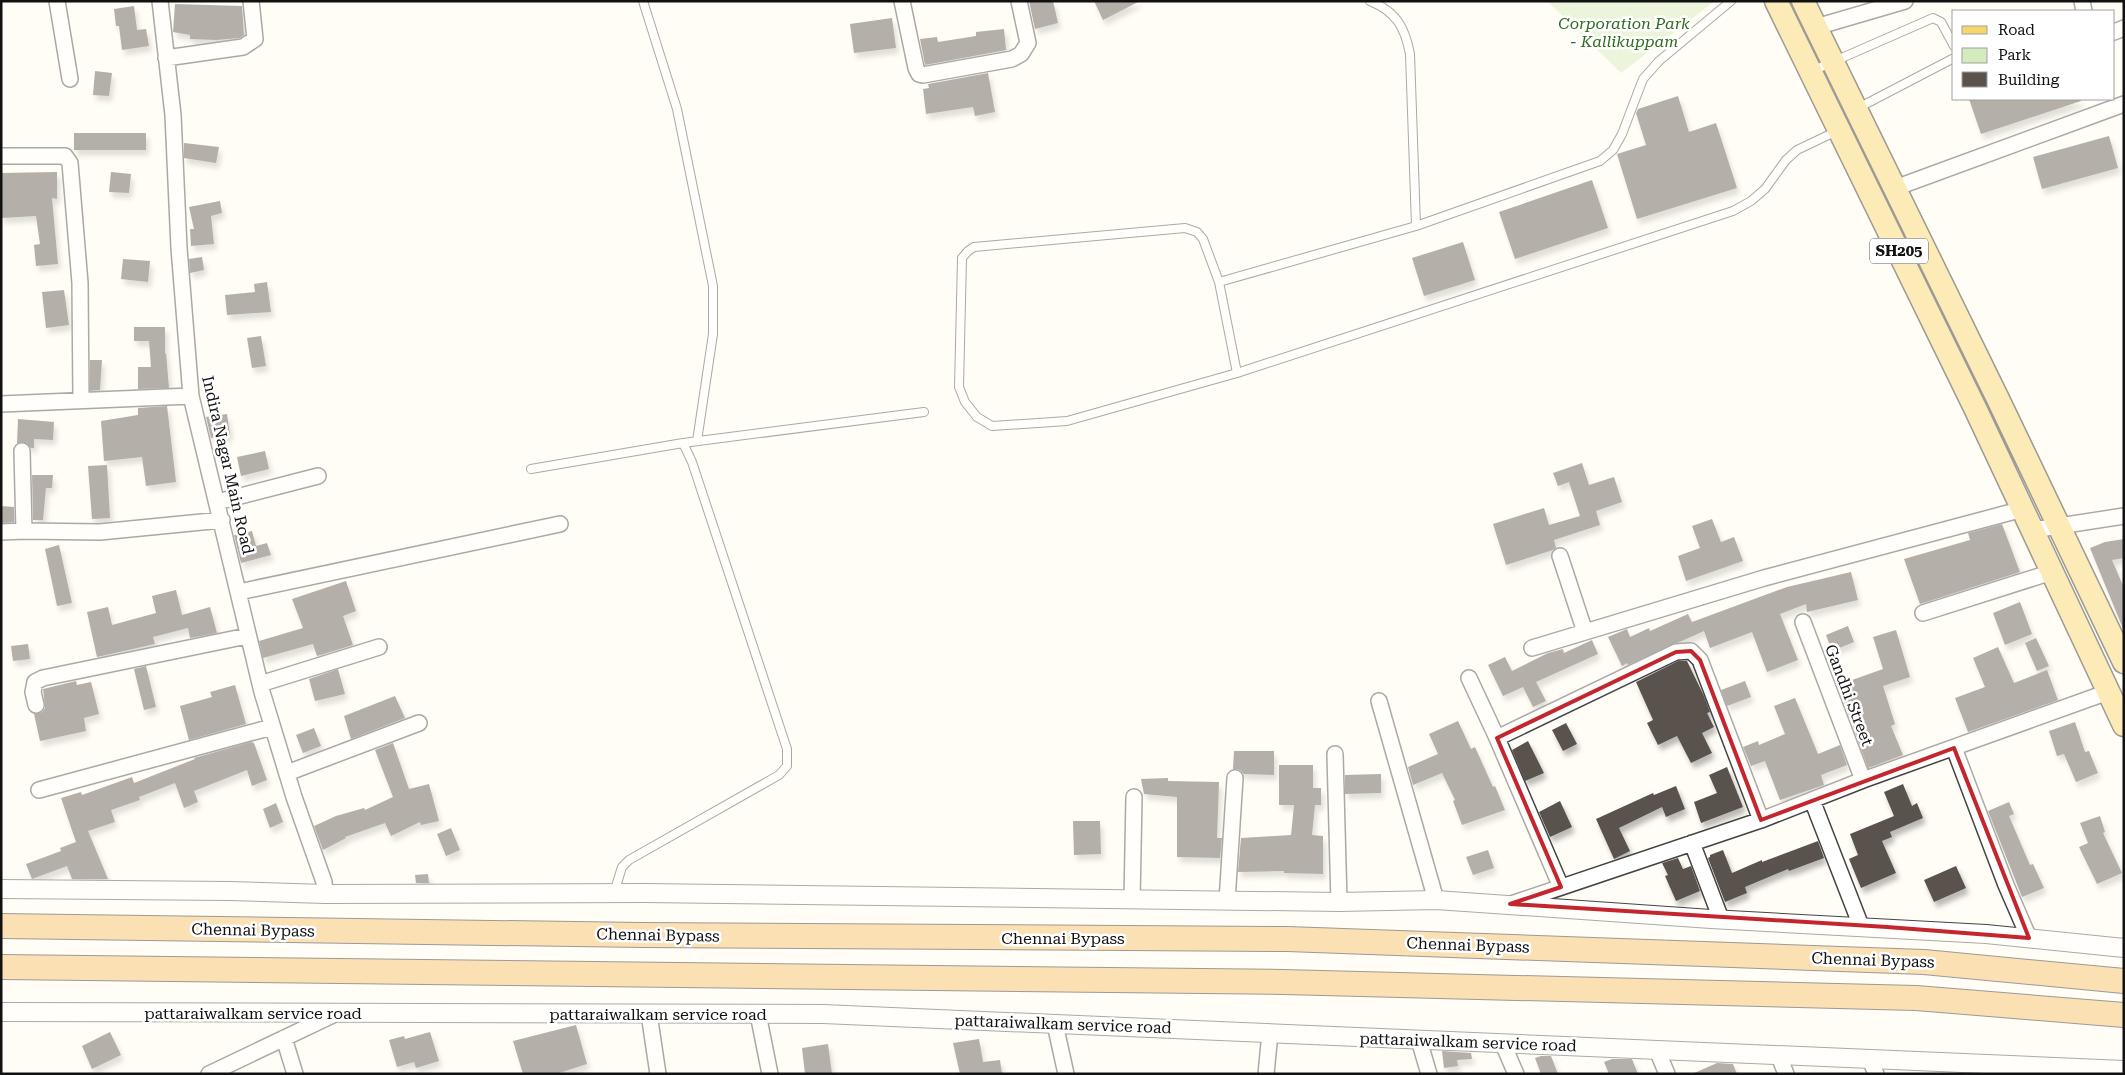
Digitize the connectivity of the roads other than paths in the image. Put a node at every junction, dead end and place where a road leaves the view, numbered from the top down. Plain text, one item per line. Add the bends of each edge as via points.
1 (58, 1) edge
2 (160, 1) edge
3 (251, 1) edge
4 (643, 1) edge
5 (902, 1) edge
6 (1019, 1) edge
7 (1370, 1) edge
8 (1731, 1) edge
9 (1776, 1) edge
10 (1803, 1) edge
11 (1905, 1) edge
12 (1816, 27) junction
13 (1952, 42) edge
14 (166, 58) junction
15 (1952, 59) edge
16 (1833, 61) junction
17 (1811, 72) junction
18 (70, 79) dead end
19 (2124, 104) edge
20 (1856, 109) junction
21 (1839, 130) junction
22 (1, 156) edge
23 (1895, 188) junction
24 (1416, 226) junction
25 (1219, 282) junction
26 (1237, 373) junction
27 (191, 396) junction
28 (81, 401) junction
29 (1, 404) edge
30 (924, 412) dead end
31 (697, 440) junction
32 (683, 443) junction
33 (22, 451) dead end
34 (532, 470) dead end
35 (318, 476) dead end
36 (217, 502) junction
37 (2021, 506) junction
38 (2124, 516) edge
39 (222, 520) junction
40 (560, 524) dead end
41 (2059, 525) junction
42 (2033, 530) junction
43 (24, 531) junction
44 (1, 532) edge
45 (1560, 556) dead end
46 (2052, 572) junction
47 (239, 592) junction
48 (1923, 612) dead end
49 (1803, 622) dead end
50 (1584, 632) junction
51 (247, 636) junction
52 (379, 646) dead end
53 (1532, 648) dead end
54 (2124, 662) edge
55 (1469, 678) dead end
56 (260, 684) junction
57 (2108, 692) junction
58 (1379, 701) dead end
59 (36, 705) dead end
60 (419, 722) dead end
61 (2124, 725) edge
62 (272, 727) junction
63 (1497, 738) junction
64 (1954, 748) junction
65 (1335, 754) dead end
66 (287, 773) junction
67 (1235, 778) dead end
68 (1863, 780) junction
69 (39, 790) dead end
70 (1134, 797) dead end
71 (1812, 800) junction
72 (1761, 820) junction
73 (1692, 843) junction
74 (1561, 887) junction
75 (1, 889) edge
76 (614, 893) junction
77 (325, 894) junction
78 (1132, 900) junction
79 (1436, 900) junction
80 (1226, 901) junction
81 (1339, 902) junction
82 (1510, 904) junction
83 (1721, 919) junction
84 (1, 926) edge
85 (1861, 926) junction
86 (2029, 938) junction
87 (2124, 948) edge
88 (1, 967) edge
89 (2124, 980) edge
90 (1, 1012) edge
91 (337, 1013) junction
92 (649, 1014) junction
93 (758, 1014) junction
94 (2124, 1015) edge
95 (1055, 1024) junction
96 (1270, 1033) junction
97 (284, 1038) junction
98 (1419, 1040) junction
99 (1503, 1044) junction
100 (1657, 1050) junction
101 (1779, 1056) junction
102 (1873, 1067) edge
103 (1990, 1069) edge
104 (2124, 1070) edge
105 (210, 1074) edge
106 (295, 1074) edge
107 (658, 1074) edge
108 (770, 1074) edge
109 (1066, 1074) edge
110 (1266, 1074) edge
111 (1429, 1074) edge
112 (1516, 1074) edge
113 (1666, 1074) edge
114 (1786, 1074) edge

1 - 18 street
2 - 14 street, Indira Nagar Main Road
3 - 14 street via 256,39 243,46
4 - 31 lane via 677,109 713,286 713,334
5 - 6 street via 916,68 923,75 1012,59 1022,54 1028,43
7 - 24 lane via 1388,11 1406,34 1410,54
8 - 24 lane via 1659,61 1643,79 1622,134 1613,150 1600,161
9 - 17 main road, SH205
10 - 12 main road, SH205
11 - 12 street
12 - 16 main road, SH205
13 - 16 lane via 1941,22 1933,18
14 - 27 street, Indira Nagar Main Road via 173,115 179,248
15 - 20 lane
16 - 17 lane
16 - 20 main road, SH205
17 - 21 main road, SH205
19 - 23 street
20 - 23 main road, SH205
21 - 26 lane via 1797,150 1765,189 1733,211
21 - 37 main road, SH205
22 - 28 street via 65,156 70,162 80,284
23 - 41 main road, SH205
24 - 25 lane
25 - 26 lane
25 - 26 lane via 1207,244 1197,232 1185,228 974,247 962,258 959,387 965,402 977,417 992,426 1067,421
27 - 28 street
27 - 36 street, Indira Nagar Main Road
28 - 29 street
30 - 31 lane
31 - 32 lane
32 - 34 lane
32 - 76 lane via 787,750 787,766 779,775 629,860 622,867
33 - 43 street
35 - 36 street
36 - 39 street, Indira Nagar Main Road
37 - 42 main road
37 - 50 street
38 - 41 street
39 - 43 street via 100,532
39 - 47 street, Indira Nagar Main Road
40 - 47 street
41 - 42 street
41 - 54 main road
42 - 46 main road
43 - 44 street
45 - 50 street
46 - 48 street
46 - 57 main road
47 - 51 street, Indira Nagar Main Road
49 - 68 street, Gandhi Street
50 - 53 street
51 - 56 street, Indira Nagar Main Road
51 - 59 street via 43,678 35,682
52 - 56 street
55 - 63 street
56 - 62 street, Indira Nagar Main Road
57 - 61 main road
57 - 64 street
58 - 79 street
60 - 66 street
62 - 66 street, Indira Nagar Main Road
62 - 69 street
63 - 72 street via 1676,652 1691,651 1700,660
63 - 74 street
64 - 68 street
64 - 86 street
65 - 81 street
66 - 77 street, Indira Nagar Main Road via 324,882
67 - 80 street
68 - 71 street
70 - 78 street
71 - 72 street
71 - 85 street
72 - 73 street
73 - 74 street
73 - 83 street
74 - 82 street
75 - 77 street
76 - 77 street
76 - 78 street
78 - 80 street
79 - 81 street
79 - 82 street
80 - 81 street
82 - 83 street
83 - 85 street
84 - 89 highway, Chennai Bypass via 642,935 1287,939 1924,962
85 - 86 street
86 - 87 street
88 - 94 highway via 1283,982 1916,998
90 - 91 street, pattaraiwalkam service road
91 - 92 street, pattaraiwalkam service road
91 - 97 street
92 - 93 street, pattaraiwalkam service road
92 - 107 street
93 - 95 street, pattaraiwalkam service road
93 - 108 street
95 - 96 street, pattaraiwalkam service road
95 - 109 street
96 - 98 street, pattaraiwalkam service road
96 - 110 street
97 - 105 street
97 - 106 street
98 - 99 street, pattaraiwalkam service road
98 - 111 street
99 - 100 street, pattaraiwalkam service road
99 - 112 street
100 - 101 street, pattaraiwalkam service road
100 - 113 street
101 - 102 street, pattaraiwalkam service road
101 - 114 street
102 - 103 street, pattaraiwalkam service road
103 - 104 street, pattaraiwalkam service road

